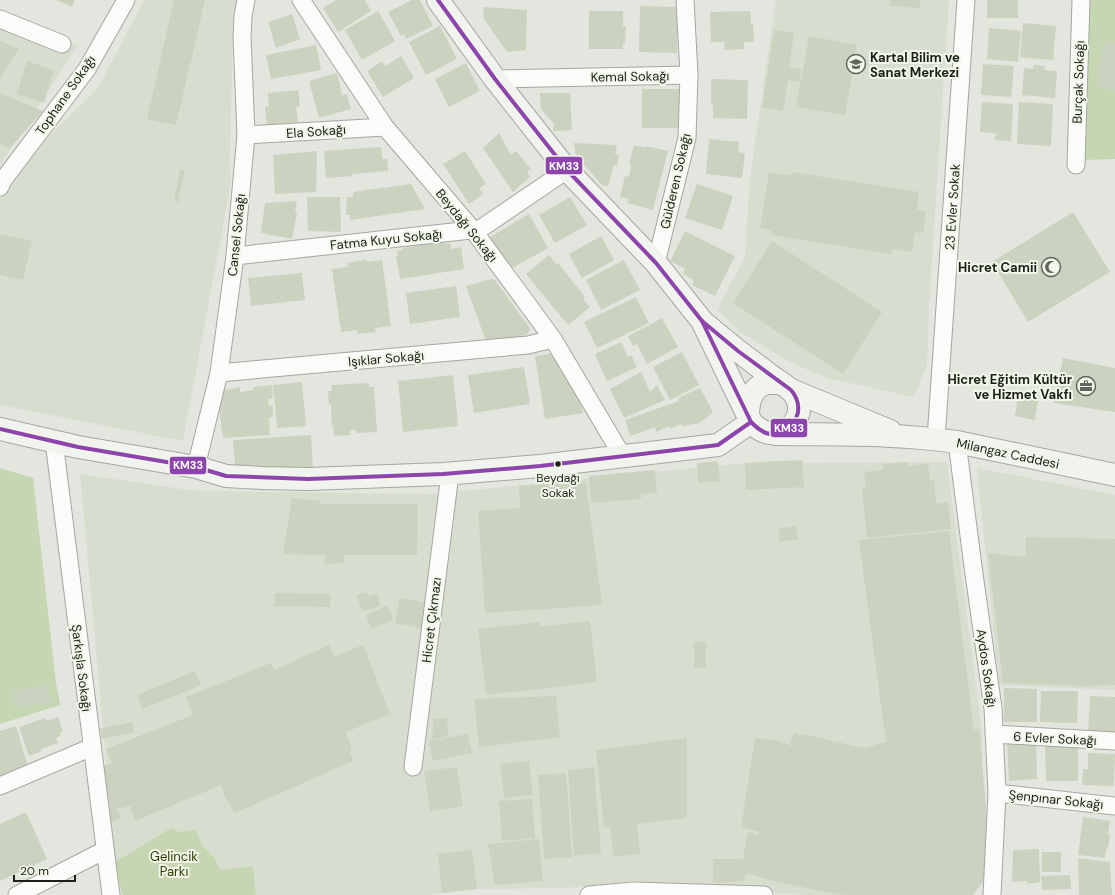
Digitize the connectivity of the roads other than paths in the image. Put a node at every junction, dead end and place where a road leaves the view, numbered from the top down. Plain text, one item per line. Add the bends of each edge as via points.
1 (126, 0) edge
2 (246, 0) edge
3 (302, 0) edge
4 (438, 0) edge
5 (685, 0) edge
6 (966, 0) edge
7 (1081, 0) edge
8 (0, 19) edge
9 (62, 44) dead end
10 (689, 75) junction
11 (495, 79) junction
12 (385, 127) junction
13 (246, 135) junction
14 (1076, 165) dead end
15 (567, 170) junction
16 (0, 187) edge
17 (473, 230) junction
18 (235, 256) junction
19 (656, 263) junction
20 (702, 321) junction
21 (553, 339) junction
22 (219, 373) junction
23 (786, 386) junction
24 (750, 418) junction
25 (0, 429) edge
26 (776, 434) junction
27 (901, 436) junction
28 (936, 439) junction
29 (54, 441) junction
30 (957, 442) junction
31 (623, 457) junction
32 (196, 467) junction
33 (450, 474) junction
34 (1115, 475) edge
35 (994, 734) junction
36 (1115, 741) edge
37 (92, 747) junction
38 (413, 767) dead end
39 (0, 786) edge
40 (997, 792) junction
41 (1115, 806) edge
42 (105, 850) junction
43 (684, 894) edge
44 (17, 895) edge
45 (111, 895) edge
46 (589, 895) edge
47 (764, 895) edge
48 (993, 895) edge

1 - 16 street, Tophane Sokağı via 86,69
2 - 13 street, Cansel Sokağı via 242,38
3 - 12 street, Beydağı Sokağı
4 - 11 street, Milangaz Caddesi
5 - 10 street
6 - 28 street, 23 Evler Sokak
7 - 14 street, Burçak Sokağı
8 - 9 street
10 - 11 street, Kemal Sokağı
10 - 19 street, Gülderen Sokağı via 687,138
11 - 15 street, Milangaz Caddesi
12 - 13 street, Ela Sokağı
12 - 17 street, Beydağı Sokağı
13 - 18 street, Cansel Sokağı
15 - 17 street, Fatma Kuyu Sokağı via 480,229
15 - 19 street, Milangaz Caddesi
17 - 18 street, Fatma Kuyu Sokağı
17 - 21 street, Beydağı Sokağı
18 - 22 street, Cansel Sokağı
19 - 20 street, Milangaz Caddesi
20 - 23 street, Milangaz Caddesi
20 - 24 street, Milangaz Caddesi
21 - 22 street, Işıklar Sokağı via 528,345
21 - 31 street, Beydağı Sokağı
22 - 32 street, Cansel Sokağı
23 - 24 street, Milangaz Caddesi via 768,383 754,391 748,406
23 - 26 street via 796,396 798,412 791,427
23 - 27 street, Milangaz Caddesi
24 - 26 street, Milangaz Caddesi via 762,431
24 - 31 street via 718,445
25 - 29 street
26 - 27 street, Milangaz Caddesi
27 - 28 street, Milangaz Caddesi
28 - 30 street, Milangaz Caddesi
29 - 32 street
29 - 37 street, Şarkışla Sokağı
30 - 34 street, Milangaz Caddesi
30 - 35 street, Aydos Sokağı via 993,708
31 - 33 street
32 - 33 street via 226,476 263,478 316,479
33 - 38 street, Hicret Çıkmazı
35 - 36 street, 6 Evler Sokağı
35 - 40 street, Aydos Sokağı
37 - 39 street
37 - 42 street, Şarkışla Sokağı
40 - 41 street, Şenpınar Sokağı
40 - 48 street, Aydos Sokağı
42 - 44 street
42 - 45 street, Şarkışla Sokağı
43 - 46 street via 632,891
43 - 47 street

